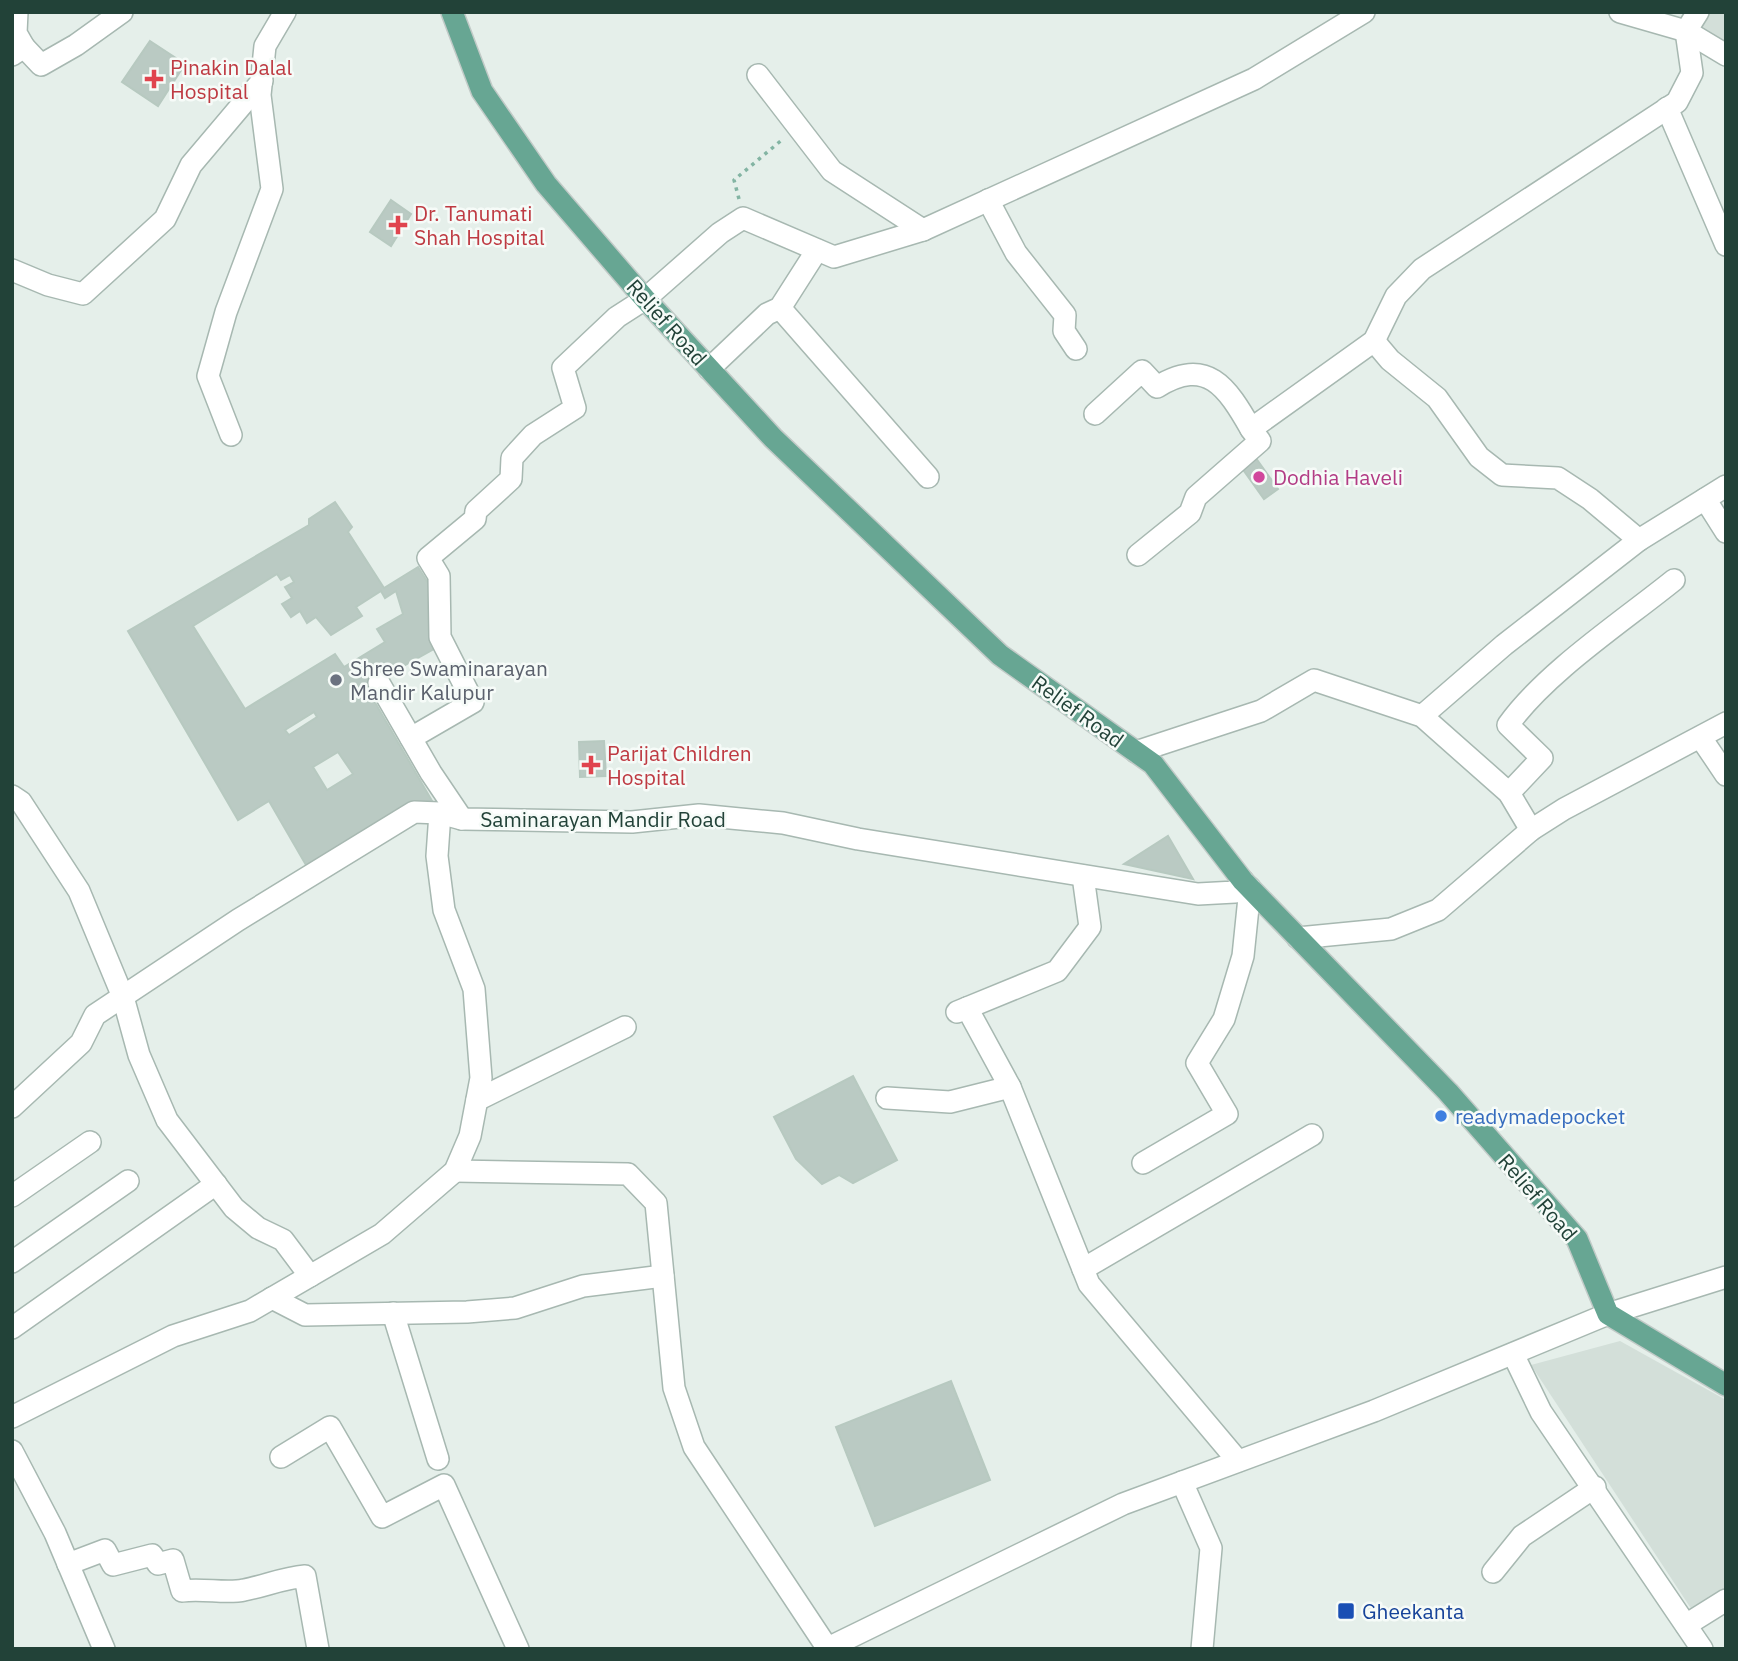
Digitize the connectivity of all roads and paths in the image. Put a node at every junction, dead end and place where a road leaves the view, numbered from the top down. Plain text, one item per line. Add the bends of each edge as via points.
1 (17, 12) edge
2 (122, 12) edge
3 (285, 12) edge
4 (452, 12) edge
5 (1364, 12) edge
6 (1620, 12) edge
7 (1698, 12) edge
8 (1685, 31) junction
9 (18, 51) edge
10 (1726, 55) edge
11 (758, 75) dead end
12 (262, 81) junction
13 (1667, 108) junction
14 (797, 126) junction
15 (988, 200) junction
16 (743, 218) junction
17 (923, 230) junction
18 (1726, 245) edge
19 (817, 250) junction
20 (12, 270) edge
21 (645, 299) junction
22 (780, 309) junction
23 (1374, 341) junction
24 (1076, 349) dead end
25 (709, 369) junction
26 (1096, 414) dead end
27 (1251, 429) junction
28 (231, 435) dead end
29 (928, 477) dead end
30 (1726, 486) edge
31 (1705, 499) junction
32 (1726, 532) edge
33 (1639, 540) junction
34 (1138, 555) dead end
35 (1674, 580) dead end
36 (379, 683) dead end
37 (1422, 716) junction
38 (1726, 723) edge
39 (1701, 737) junction
40 (411, 738) junction
41 (1136, 752) junction
42 (1726, 775) edge
43 (1509, 793) junction
44 (12, 796) edge
45 (440, 813) junction
46 (462, 819) junction
47 (1531, 830) junction
48 (1083, 876) junction
49 (1246, 885) junction
50 (1297, 938) junction
51 (123, 997) junction
52 (625, 1027) dead end
53 (1010, 1087) junction
54 (887, 1098) dead end
55 (477, 1100) junction
56 (12, 1107) edge
57 (1312, 1135) dead end
58 (90, 1142) dead end
59 (1143, 1163) dead end
60 (455, 1171) junction
61 (128, 1181) dead end
62 (216, 1184) junction
63 (12, 1196) edge
64 (12, 1262) edge
65 (1083, 1269) junction
66 (310, 1276) junction
67 (663, 1276) junction
68 (1726, 1277) edge
69 (271, 1298) junction
70 (393, 1313) junction
71 (1608, 1314) junction
72 (12, 1328) edge
73 (1513, 1354) junction
74 (1726, 1385) edge
75 (12, 1417) edge
76 (12, 1451) edge
77 (281, 1457) dead end
78 (438, 1459) dead end
79 (1238, 1461) junction
80 (1182, 1482) junction
81 (1595, 1487) junction
82 (68, 1564) junction
83 (1493, 1572) dead end
84 (1726, 1601) edge
85 (1686, 1625) junction
86 (104, 1649) edge
87 (318, 1649) edge
88 (517, 1649) edge
89 (827, 1649) edge
90 (1202, 1649) edge
91 (1702, 1649) edge

1 - 9 street
2 - 9 street via 41,65
3 - 12 street via 265,46
4 - 21 main road, Relief Road via 482,91 547,184
5 - 15 street via 1254,79
6 - 8 street
7 - 8 street
8 - 10 street
8 - 13 street via 1692,73 1684,93
11 - 14 street
12 - 20 street via 191,165 165,219 83,294
12 - 28 street via 272,189 226,312 208,376
13 - 18 street
13 - 23 street via 1422,269 1396,296
14 - 16 path via 734,180
14 - 17 street via 832,171
15 - 17 street
15 - 24 street via 1016,253 1065,315 1064,331
16 - 19 street
16 - 21 street
17 - 19 street via 834,257
19 - 22 street
21 - 25 main road, Relief Road
21 - 40 street via 617,317 563,368 575,408 533,435 512,458 511,479 476,511 475,519 428,558 439,576 440,637 474,702
22 - 25 street via 767,314
22 - 29 street
23 - 27 street
23 - 33 street via 1437,398 1479,457 1502,475 1558,478
25 - 41 main road, Relief Road via 773,438 1000,655
26 - 27 street via 1142,371 1157,387 1179,373 1200,374 1229,391
27 - 34 street via 1260,441 1196,497 1190,513
30 - 31 street
31 - 32 street
31 - 33 street
33 - 37 street
35 - 43 street via 1520,708 1508,725 1542,758
36 - 40 street
37 - 41 street via 1314,680 1261,711
37 - 43 street
38 - 39 street
39 - 42 street
39 - 47 street
40 - 46 street
41 - 49 main road, Relief Road via 1153,764
43 - 47 street
44 - 51 street via 21,802 79,891
45 - 46 street, Saminarayan Mandir Road
45 - 51 street, Saminarayan Mandir Road via 414,812
45 - 55 street via 438,856 444,910 474,989 481,1078
46 - 48 street, Saminarayan Mandir Road via 632,822 711,816 783,823
47 - 50 street via 1438,910 1391,929
48 - 49 street, Saminarayan Mandir Road via 1198,894 1235,892
48 - 53 street via 1090,927 1057,971 962,1010
49 - 50 main road, Relief Road
49 - 59 street via 1243,956 1224,1019 1197,1063 1227,1114
50 - 71 main road, Relief Road via 1448,1092 1577,1239
51 - 56 street, Saminarayan Mandir Road via 95,1015 81,1043
51 - 62 street via 139,1055 167,1120
52 - 55 street
53 - 54 street via 950,1102
53 - 65 street
55 - 60 street via 470,1136
57 - 65 street
58 - 63 street
60 - 66 street via 382,1234
60 - 67 street via 628,1174 656,1203
61 - 64 street
62 - 66 street via 234,1208 258,1228 283,1240
62 - 72 street
65 - 79 street via 1089,1284
66 - 69 street
67 - 70 street via 583,1286 515,1308
67 - 89 street via 674,1388 694,1447
68 - 71 street
69 - 70 street via 305,1315
69 - 75 street via 250,1311 173,1336
70 - 78 street
71 - 73 street
71 - 74 main road
73 - 79 street
73 - 81 street via 1541,1412
76 - 82 street
77 - 88 street via 330,1427 382,1517 444,1485
79 - 80 street
80 - 89 street via 1123,1504
80 - 90 street via 1211,1548
81 - 83 street via 1522,1536
81 - 85 street
82 - 86 street
82 - 87 street via 105,1550 113,1565 152,1555 158,1564 173,1559 183,1591 242,1591 304,1576
84 - 85 street
85 - 91 street

